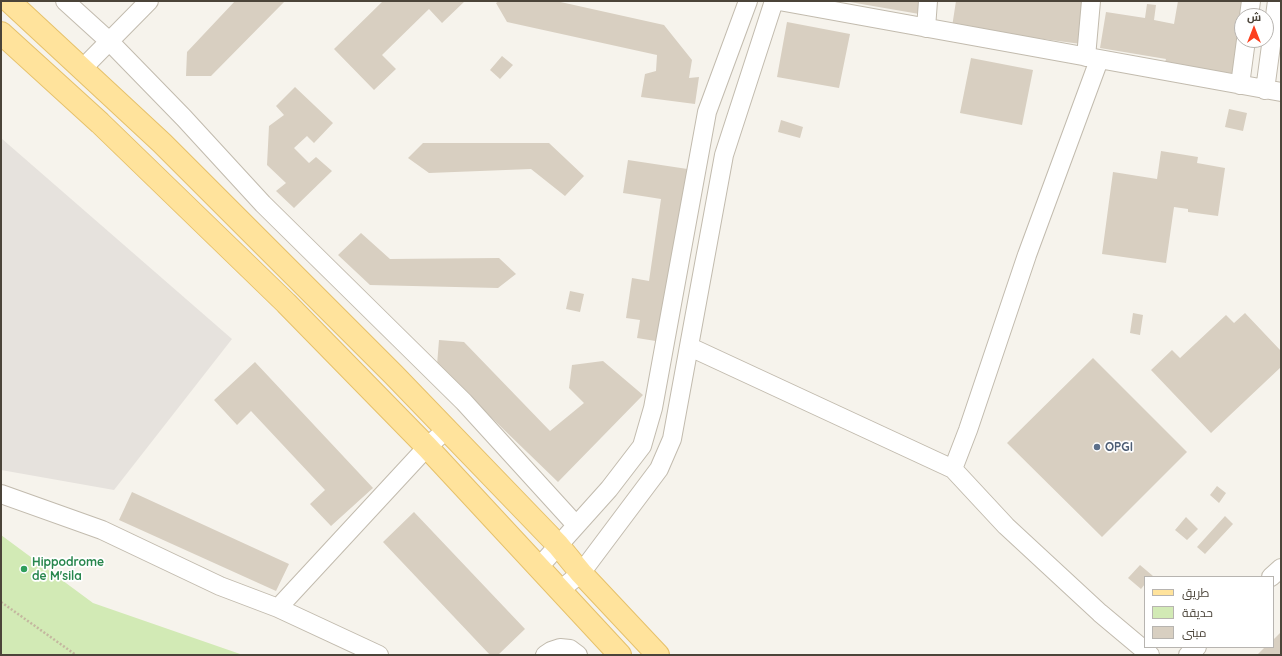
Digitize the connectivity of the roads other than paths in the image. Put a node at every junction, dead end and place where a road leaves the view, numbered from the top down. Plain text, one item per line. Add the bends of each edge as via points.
1 (9, 1) edge
2 (65, 1) edge
3 (149, 1) edge
4 (748, 1) edge
5 (774, 1) edge
6 (779, 1) edge
7 (928, 1) edge
8 (1091, 1) edge
9 (1276, 1) edge
10 (926, 28) junction
11 (1, 33) edge
12 (109, 41) junction
13 (1245, 48) edge
14 (1092, 58) junction
15 (82, 69) junction
16 (1240, 85) junction
17 (1273, 91) edge
18 (690, 347) junction
19 (446, 430) junction
20 (427, 447) junction
21 (953, 468) junction
22 (1, 494) edge
23 (576, 525) junction
24 (558, 545) junction
25 (539, 567) junction
26 (1281, 568) edge
27 (581, 573) junction
28 (1272, 576) edge
29 (559, 591) junction
30 (278, 608) junction
31 (1196, 648) edge
32 (379, 655) edge
33 (545, 655) edge
34 (578, 655) edge
35 (620, 655) edge
36 (658, 655) edge
37 (1150, 655) edge
38 (1188, 655) edge

1 - 15 main road
2 - 12 street
3 - 12 street
4 - 23 street via 707,112 655,401 642,446 609,489
5 - 18 street via 724,155
6 - 10 street
7 - 10 street
8 - 14 street
9 - 17 street
10 - 14 street
11 - 20 main road via 100,123 286,303
12 - 15 street
12 - 23 street via 263,204 464,402
13 - 16 street
14 - 16 street
14 - 21 street via 968,430
15 - 19 main road via 162,143
16 - 17 street
18 - 21 street
18 - 27 street via 672,439 659,468
19 - 20 street
19 - 24 main road
20 - 25 main road
20 - 30 street
21 - 37 street via 1006,526 1100,613
22 - 30 street via 102,530 220,586
23 - 24 street
24 - 25 street
24 - 27 main road
25 - 29 main road
26 - 28 street
27 - 29 street
27 - 36 main road
29 - 35 main road
30 - 32 street
31 - 38 street
33 - 34 street via 560,648 570,649

